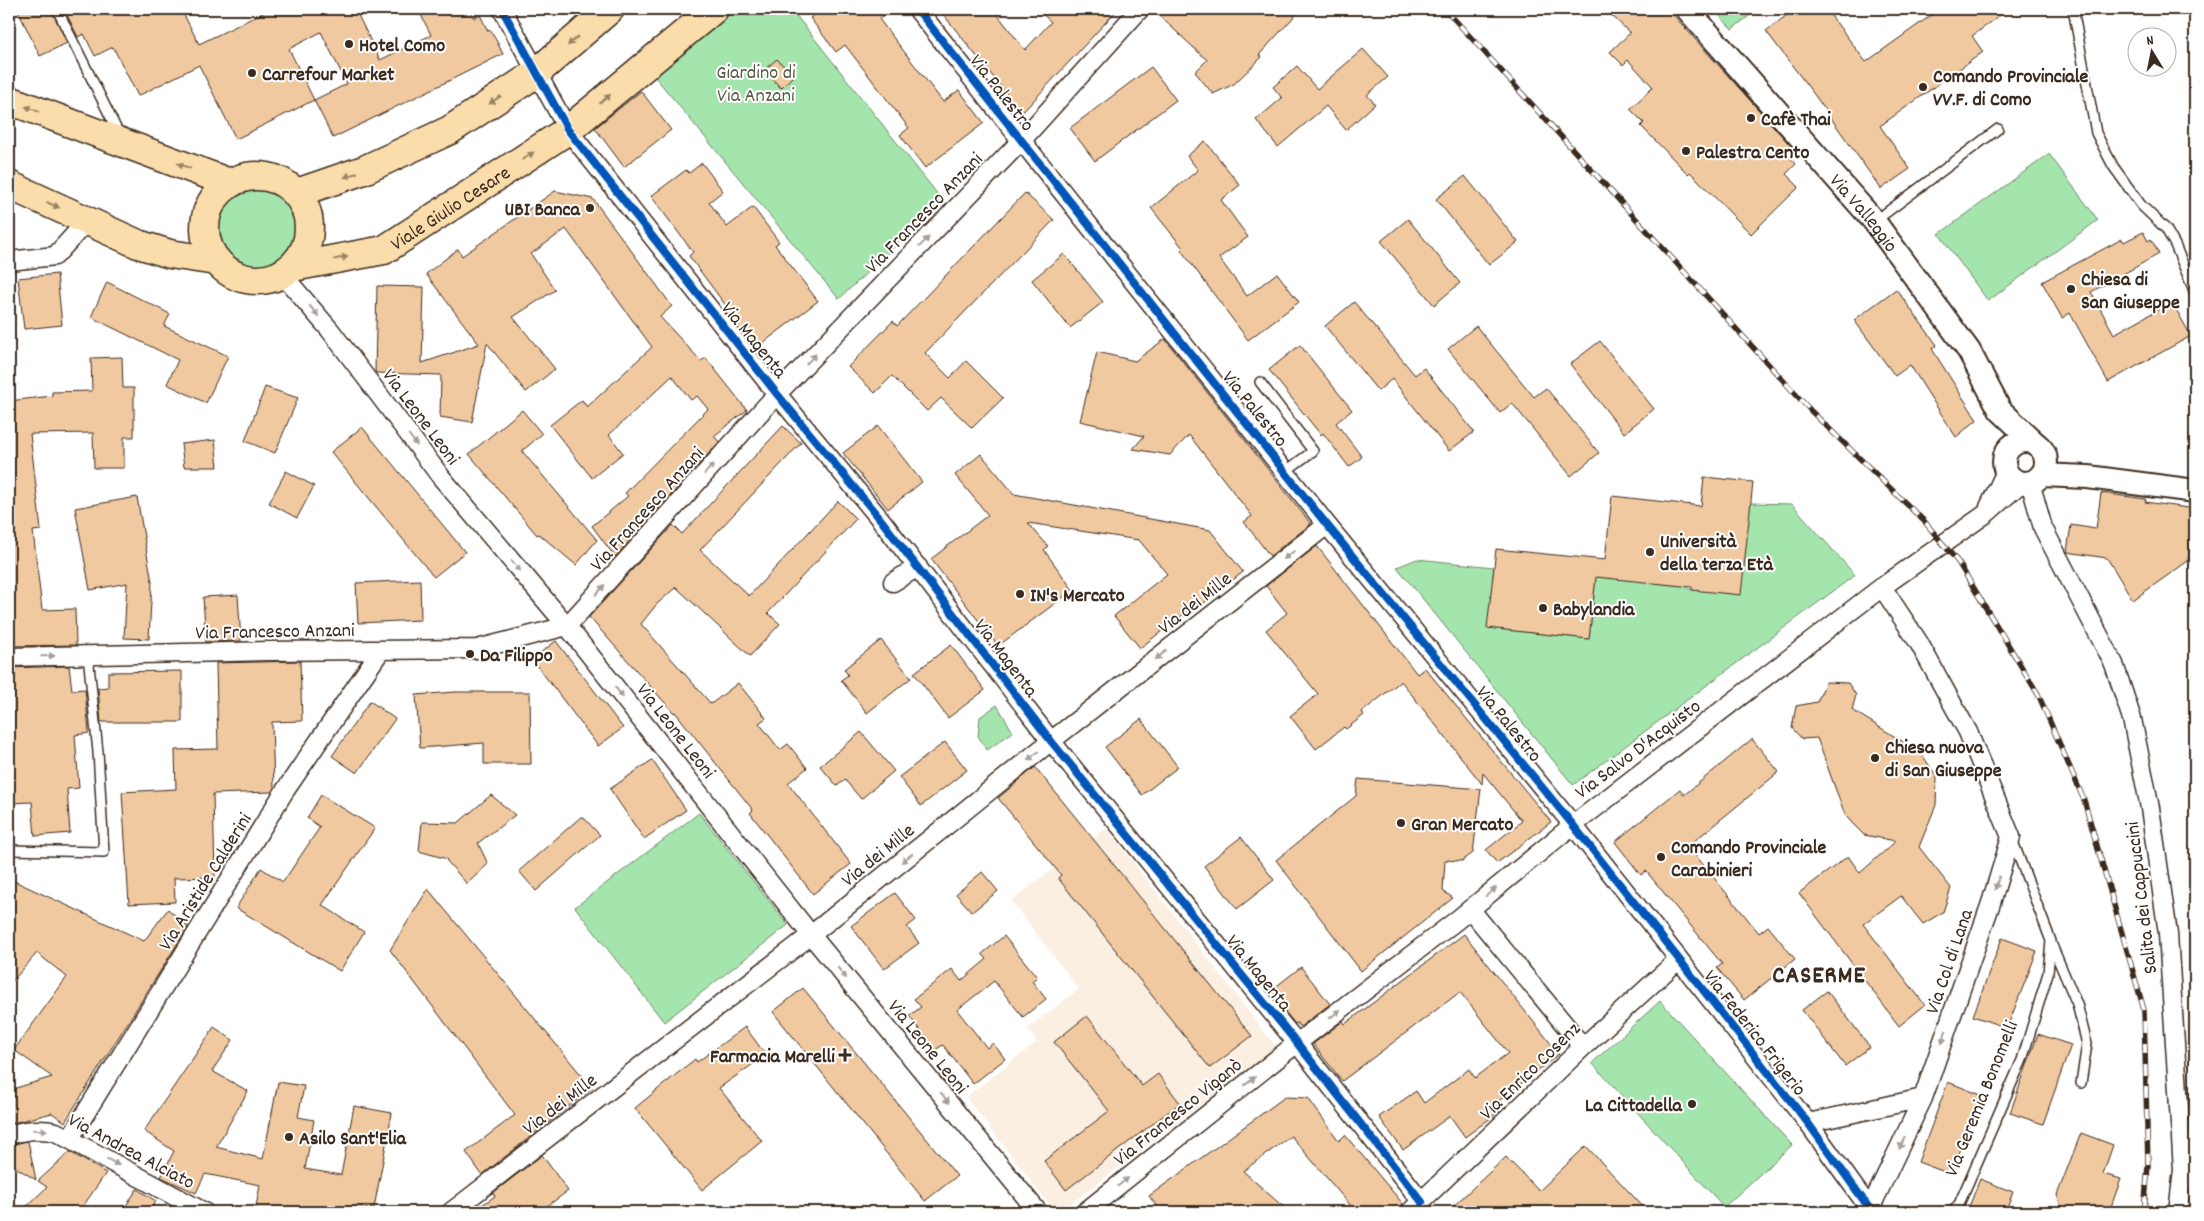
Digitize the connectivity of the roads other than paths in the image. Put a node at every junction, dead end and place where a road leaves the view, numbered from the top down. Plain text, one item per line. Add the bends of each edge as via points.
1 (57, 9) edge
2 (502, 9) edge
3 (610, 9) edge
4 (714, 9) edge
5 (917, 9) edge
6 (1140, 9) edge
7 (1687, 9) edge
8 (2073, 9) edge
9 (535, 74) junction
10 (9, 100) edge
11 (1998, 129) dead end
12 (568, 130) junction
13 (1021, 141) junction
14 (124, 143) junction
15 (230, 183) junction
16 (9, 185) edge
17 (297, 193) junction
18 (87, 221) junction
19 (1874, 221) junction
20 (9, 261) edge
21 (216, 261) junction
22 (288, 270) junction
23 (2195, 293) edge
24 (1260, 382) dead end
25 (777, 394) junction
26 (2000, 410) junction
27 (2027, 468) junction
28 (1286, 471) junction
29 (2195, 491) edge
30 (1327, 525) junction
31 (918, 567) junction
32 (893, 582) dead end
33 (1882, 587) junction
34 (567, 626) junction
35 (381, 650) junction
36 (88, 655) junction
37 (9, 657) edge
38 (1051, 741) junction
39 (1572, 825) junction
40 (2011, 836) junction
41 (9, 850) edge
42 (1470, 909) junction
43 (811, 935) junction
44 (2051, 941) junction
45 (1678, 960) junction
46 (1297, 1044) junction
47 (1583, 1046) junction
48 (2081, 1083) dead end
49 (1922, 1098) junction
50 (1808, 1123) junction
51 (9, 1135) edge
52 (70, 1138) junction
53 (1416, 1207) edge
54 (1871, 1211) edge
55 (204, 1212) edge
56 (451, 1212) edge
57 (1038, 1212) edge
58 (1085, 1212) edge
59 (1952, 1212) edge
60 (2178, 1212) edge

1 - 14 lane
2 - 9 street, Via Magenta
3 -> 9 main road
12 -> 4 main road, Viale Giulio Cesare
5 - 13 street, Via Palestro
6 - 13 street, Via Francesco Anzani
7 - 19 street, Via Valleggio
8 - 23 lane via 2096,133 2119,174 2142,205 2166,229
9 - 12 street, Via Magenta
9 -> 17 main road via 450,130 364,170
14 -> 10 main road
11 - 19 lane
22 -> 12 main road, Viale Giulio Cesare via 384,250
12 - 25 street, Via Magenta
25 -> 13 street, Via Francesco Anzani
13 - 28 street, Via Palestro
15 -> 14 main road
15 - 17 main road via 258,175 286,184
15 - 21 main road via 216,195 204,228 207,245
16 -> 18 main road
17 - 22 main road via 306,207 309,239 303,254
18 - 20 street via 55,256
18 - 21 main road via 157,250
19 - 26 street, Via Valleggio via 1969,351
21 - 22 main road via 230,273 247,279 265,280
22 -> 34 street, Via Leone Leoni via 441,477
24 - 28 lane via 1312,450
25 - 31 street, Via Magenta
34 -> 25 street, Via Francesco Anzani
26 - 27 street, Via Valleggio
26 - 27 street, Via Valleggio
27 - 29 street
27 - 33 street, Via Salvo D'Acquisto via 1986,513
27 - 60 street, Salita dei Cappuccini via 2043,528 2114,664 2132,719 2150,808 2168,934 2184,1170
28 - 30 street, Via Palestro
30 -> 38 street, Via dei Mille
30 - 39 street, Via Palestro
31 - 32 street
31 - 38 street, Via Magenta
33 - 39 street, Via Salvo D'Acquisto
33 - 40 street, Via Geremia Bonomelli via 1920,643 1964,724
34 - 35 street, Via Francesco Anzani via 477,649
34 -> 43 street, Via Leone Leoni
35 - 36 street, Via Francesco Anzani
35 - 52 street, Via Aristide Calderini via 284,792
37 -> 36 street, Via Francesco Anzani
36 - 41 lane via 104,852
38 -> 43 street, Via dei Mille
38 - 46 street, Via Magenta
42 -> 39 street, Via Salvo D'Acquisto
39 - 45 street, Via Palestro
40 - 44 lane, Via Geremia Bonomelli
40 -> 49 street, Via Col di Lana via 1991,903
46 -> 42 street, Via Salvo D'Acquisto
42 - 47 street
43 - 56 street, Via dei Mille
43 -> 57 street, Via Leone Leoni
44 - 48 lane via 2077,1004 2087,1044
44 - 59 lane, Via Geremia Bonomelli via 2048,973 2022,1060 1959,1204
45 - 47 street, Via Enrico Cosenz
45 - 50 street, Via Federico Frigerio
46 - 53 street, Via Magenta
58 -> 46 street, Via Francesco Viganò
47 - 53 street, Via Enrico Cosenz
49 - 50 street
49 -> 54 street, Via Col di Lana
50 - 54 street, Via Col di Lana
51 -> 52 street, Via Andrea Alciato via 43,1129
52 -> 55 street, Via Andrea Alciato

